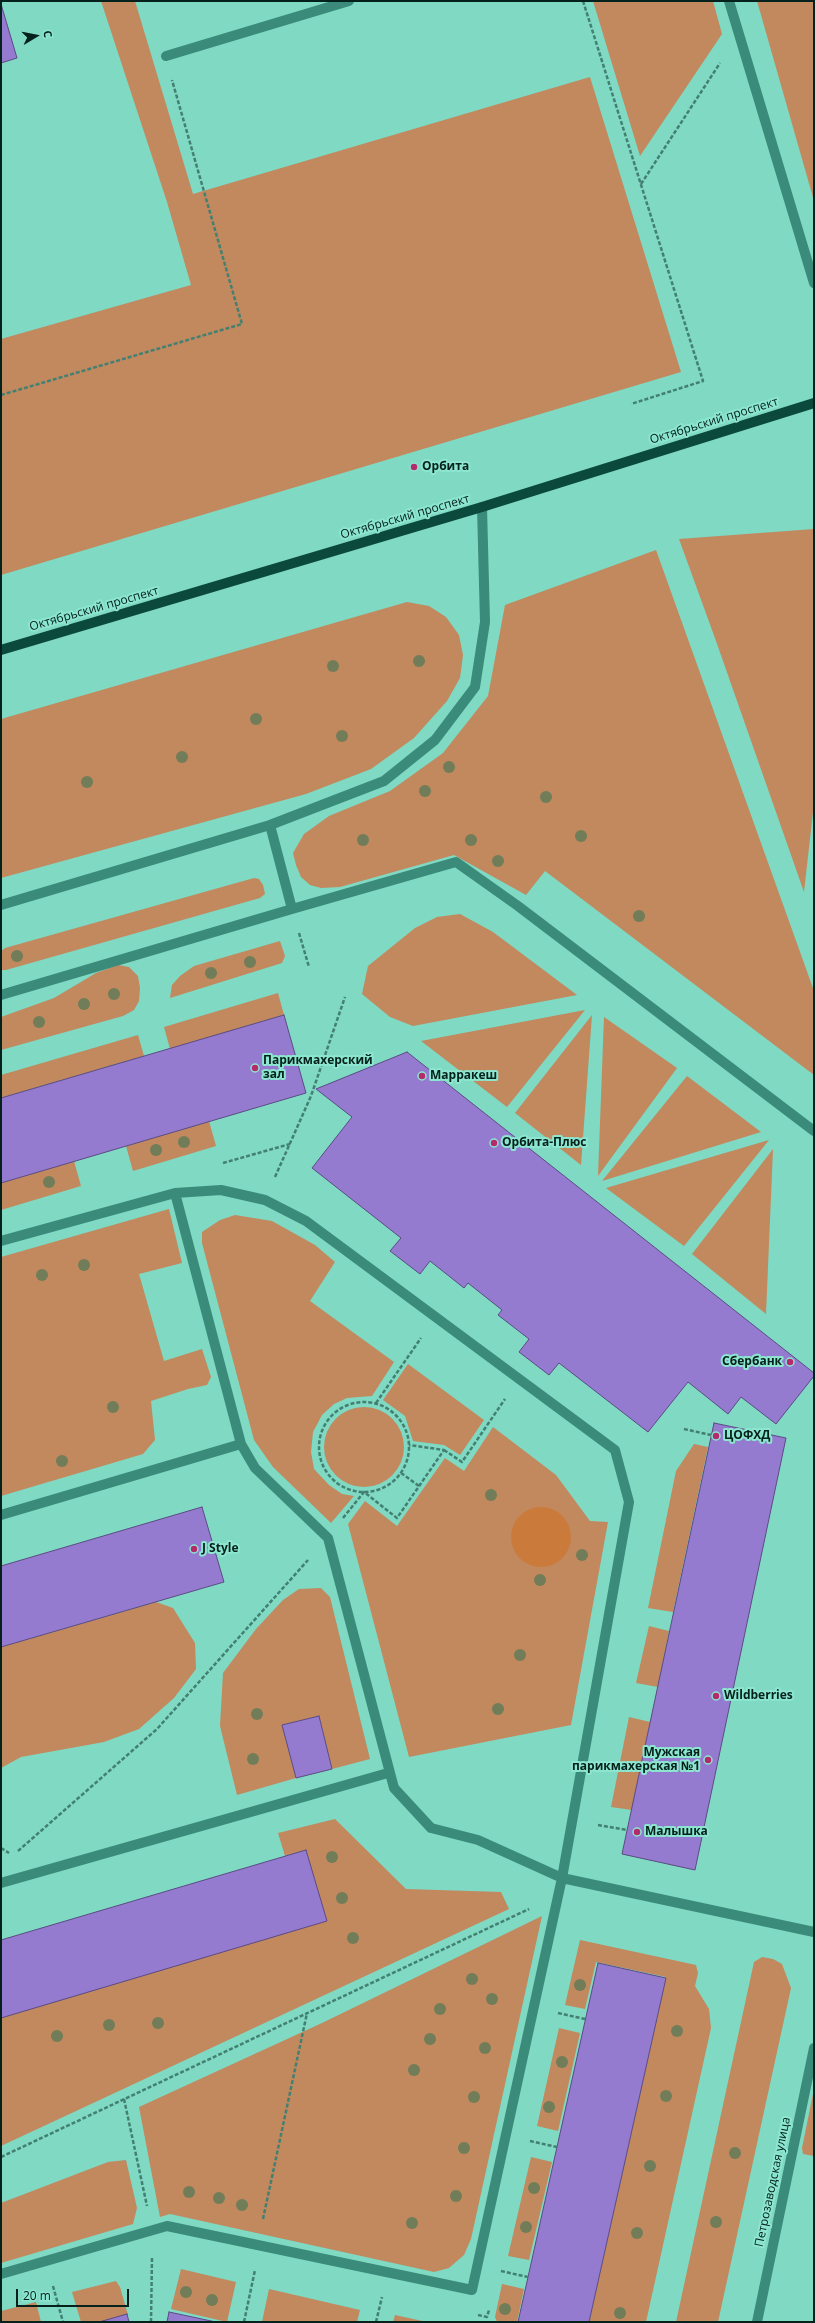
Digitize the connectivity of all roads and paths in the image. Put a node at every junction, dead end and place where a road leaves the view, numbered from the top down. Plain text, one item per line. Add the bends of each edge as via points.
1 (349, 1) edge
2 (583, 1) edge
3 (729, 1) edge
4 (739, 34) junction
5 (166, 56) joint
6 (641, 184) junction
7 (814, 282) edge
8 (1, 395) edge
9 (814, 403) edge
10 (631, 404) dead end
11 (482, 507) junction
12 (1, 650) edge
13 (270, 825) junction
14 (1, 905) edge
15 (292, 909) junction
16 (309, 967) dead end
17 (1, 994) edge
18 (345, 997) dead end
19 (814, 1131) edge
20 (175, 1193) junction
21 (265, 1200) junction
22 (1, 1241) edge
23 (436, 1316) junction
24 (519, 1378) junction
25 (376, 1403) junction
26 (684, 1429) dead end
27 (711, 1435) dead end
28 (240, 1444) junction
29 (409, 1445) junction
30 (444, 1450) junction
31 (401, 1473) junction
32 (419, 1486) junction
33 (364, 1492) junction
34 (1, 1514) edge
35 (328, 1538) junction
36 (388, 1773) junction
37 (606, 1826) dead end
38 (627, 1830) dead end
39 (13, 1855) dead end
40 (562, 1878) junction
41 (1, 1883) edge
42 (558, 1895) junction
43 (814, 1932) edge
44 (555, 2012) dead end
45 (307, 2013) junction
46 (585, 2019) dead end
47 (814, 2048) edge
48 (124, 2099) junction
49 (526, 2140) dead end
50 (557, 2147) dead end
51 (1, 2157) edge
52 (153, 2230) junction
53 (257, 2245) junction
54 (254, 2270) dead end
55 (498, 2270) dead end
56 (1, 2274) edge
57 (528, 2277) dead end
58 (53, 2285) dead end
59 (382, 2295) dead end
60 (488, 2317) dead end
61 (63, 2322) edge
62 (151, 2322) edge
63 (244, 2322) edge
64 (376, 2322) edge
65 (488, 2322) edge
66 (757, 2322) edge

1 - 5 street
2 - 6 path
3 - 4 street
4 - 6 path
4 - 7 street
5 - 8 path via 242,324
6 - 10 path via 703,381
9 - 11 main road, Октябрьский проспект
11 - 12 main road, Октябрьский проспект
11 - 13 street via 485,622 475,687 435,740 384,781
13 - 14 street
13 - 15 street
15 - 16 path
15 - 17 street
15 - 19 street via 456,862 518,906
18 - 21 path via 311,1096
20 - 21 street via 221,1190
20 - 22 street
20 - 28 street
21 - 23 street via 306,1221
23 - 24 street
23 - 25 path
24 - 30 path via 462,1462
24 - 40 street via 615,1450 629,1502
25 - 29 path via 399,1419 406,1431
25 - 33 path via 348,1404 336,1411 327,1421 319,1447 321,1461 337,1483 350,1490
26 - 27 path
28 - 34 street
28 - 35 street via 255,1468
29 - 30 path
29 - 31 path via 408,1460
30 - 32 path
31 - 32 path
31 - 33 path via 391,1483 378,1490
32 - 33 path via 397,1518
33 - 35 path
35 - 36 street
35 - 39 path via 157,1729
36 - 40 street via 394,1788 432,1828 478,1840
36 - 41 street
37 - 38 path
40 - 42 street
40 - 43 street
42 - 45 path
42 - 53 street via 472,2290
44 - 46 path
45 - 48 path
45 - 53 path
47 - 66 street, Петрозаводская улица
48 - 51 path
48 - 52 path
49 - 50 path
52 - 53 street via 167,2226
52 - 56 street
52 - 62 path
54 - 63 path
55 - 57 path
58 - 61 path
59 - 64 path
60 - 65 path

